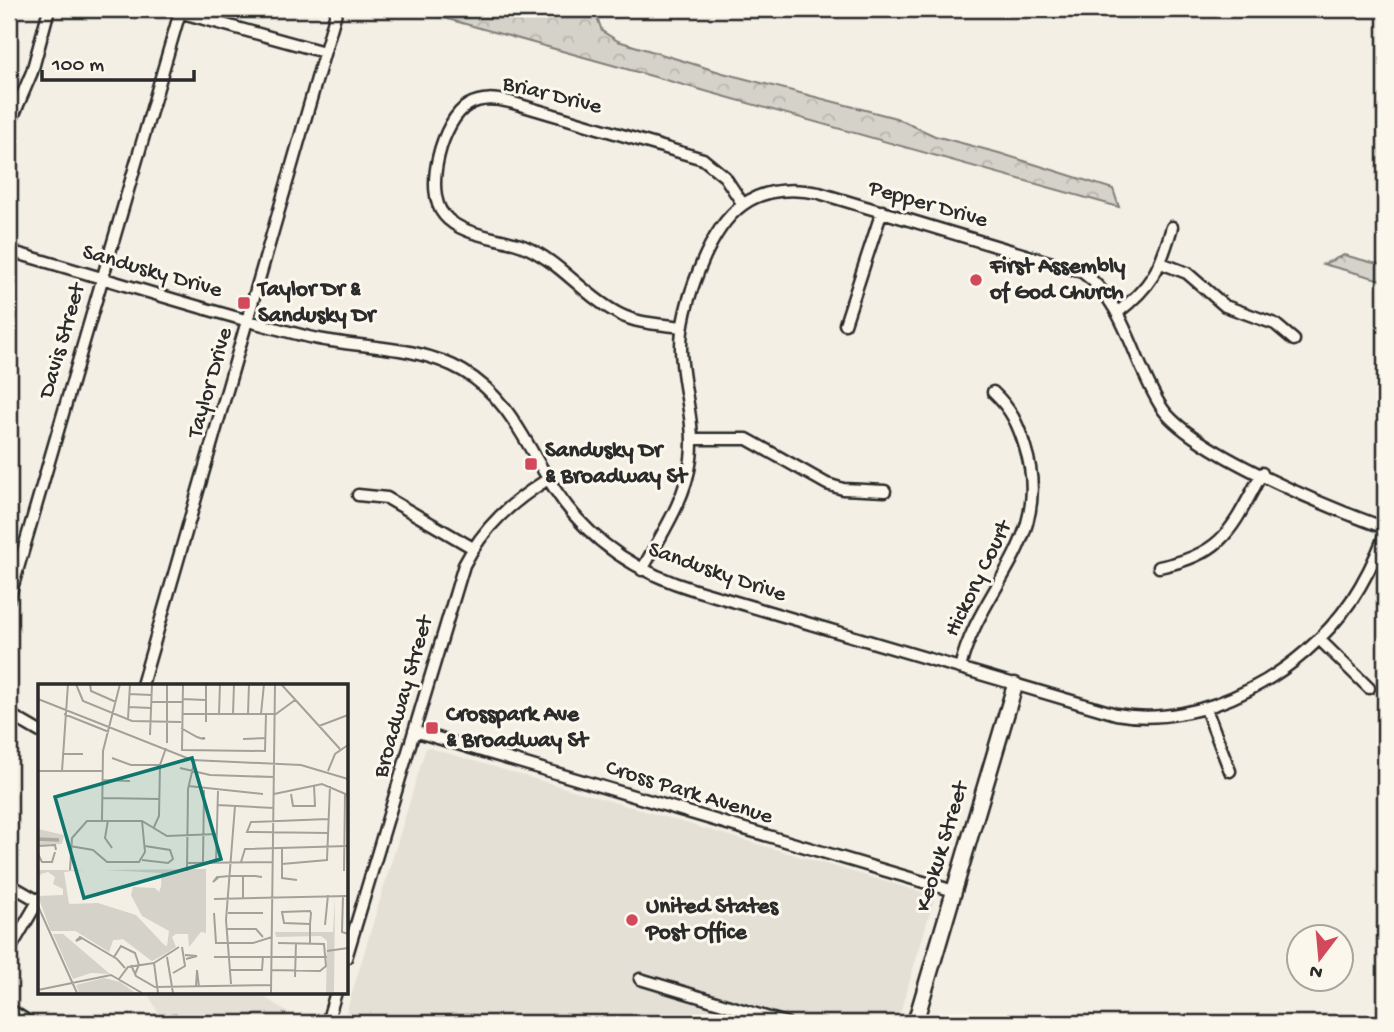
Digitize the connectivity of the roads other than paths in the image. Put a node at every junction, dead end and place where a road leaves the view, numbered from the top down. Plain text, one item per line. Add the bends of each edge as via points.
1 (49, 9) edge
2 (167, 9) edge
3 (338, 9) edge
4 (180, 12) junction
5 (324, 52) junction
6 (9, 126) edge
7 (742, 203) junction
8 (882, 211) junction
9 (1171, 227) dead end
10 (9, 251) edge
11 (1161, 263) junction
12 (102, 277) junction
13 (1117, 313) junction
14 (248, 320) junction
15 (845, 324) dead end
16 (681, 327) junction
17 (1294, 340) dead end
18 (993, 392) dead end
19 (693, 439) junction
20 (1262, 473) junction
21 (548, 479) junction
22 (885, 491) dead end
23 (358, 495) dead end
24 (1385, 528) edge
25 (1385, 534) edge
26 (472, 548) junction
27 (1159, 568) dead end
28 (642, 570) junction
29 (9, 599) edge
30 (1318, 639) junction
31 (961, 668) junction
32 (142, 684) edge
33 (1015, 685) junction
34 (1369, 688) dead end
35 (1206, 709) junction
36 (9, 714) edge
37 (38, 731) edge
38 (414, 731) junction
39 (1230, 771) dead end
40 (9, 884) edge
41 (954, 891) junction
42 (38, 899) edge
43 (38, 903) edge
44 (9, 951) edge
45 (348, 951) edge
46 (640, 979) dead end
47 (336, 993) edge
48 (9, 1013) edge
49 (25, 1023) edge
50 (327, 1023) edge
51 (786, 1023) edge
52 (915, 1023) edge

1 - 6 street via 32,72
2 - 4 street
3 - 5 street, Taylor Drive
4 - 5 street
4 - 12 street, Davis Street
5 - 14 street, Taylor Drive
7 - 8 street, Pepper Drive via 770,192 801,190
7 - 16 street, Pepper Drive via 718,229 707,251
7 - 16 street, Briar Drive via 725,177 703,159 510,102 477,101 454,116 434,180 437,205 450,221 537,253 621,315
8 - 13 street, Pepper Drive via 1070,266 1102,289
8 - 15 street
9 - 11 street
10 - 12 street, Sandusky Drive
11 - 13 street via 1147,287
11 - 17 street via 1187,273 1225,306 1275,324
12 - 14 street, Sandusky Drive
12 - 29 street, Davis Street
13 - 20 street, Pepper Drive via 1156,398 1173,422 1196,440
14 - 21 street, Sandusky Drive via 334,343 425,355 464,371 507,408
14 - 32 street, Taylor Drive
16 - 19 street, Pepper Drive
18 - 31 street, Hickory Court via 1011,409 1022,436 1031,474 1031,508 1015,559 973,627
19 - 22 street via 747,439 827,484
19 - 28 street, Pepper Drive via 678,503
20 - 24 street, Pepper Drive
20 - 27 street via 1229,533 1213,548
21 - 26 street, Broadway Street via 502,512
21 - 28 street, Sandusky Drive via 584,526
23 - 26 street via 387,498
25 - 30 street, Sandusky Drive via 1350,603
26 - 38 street, Broadway Street
28 - 31 street, Sandusky Drive via 685,587
30 - 34 street
30 - 35 street, Sandusky Drive via 1271,675
31 - 33 street, Sandusky Drive
33 - 35 street, Sandusky Drive via 1136,718 1172,718
33 - 41 street, Keokuk Street
35 - 39 street
36 - 37 street
38 - 41 street, Cross Park Avenue
38 - 45 street, Broadway Street
40 - 42 street
41 - 52 street, Keokuk Street
43 - 44 street
46 - 51 street
47 - 50 street
48 - 49 main road

